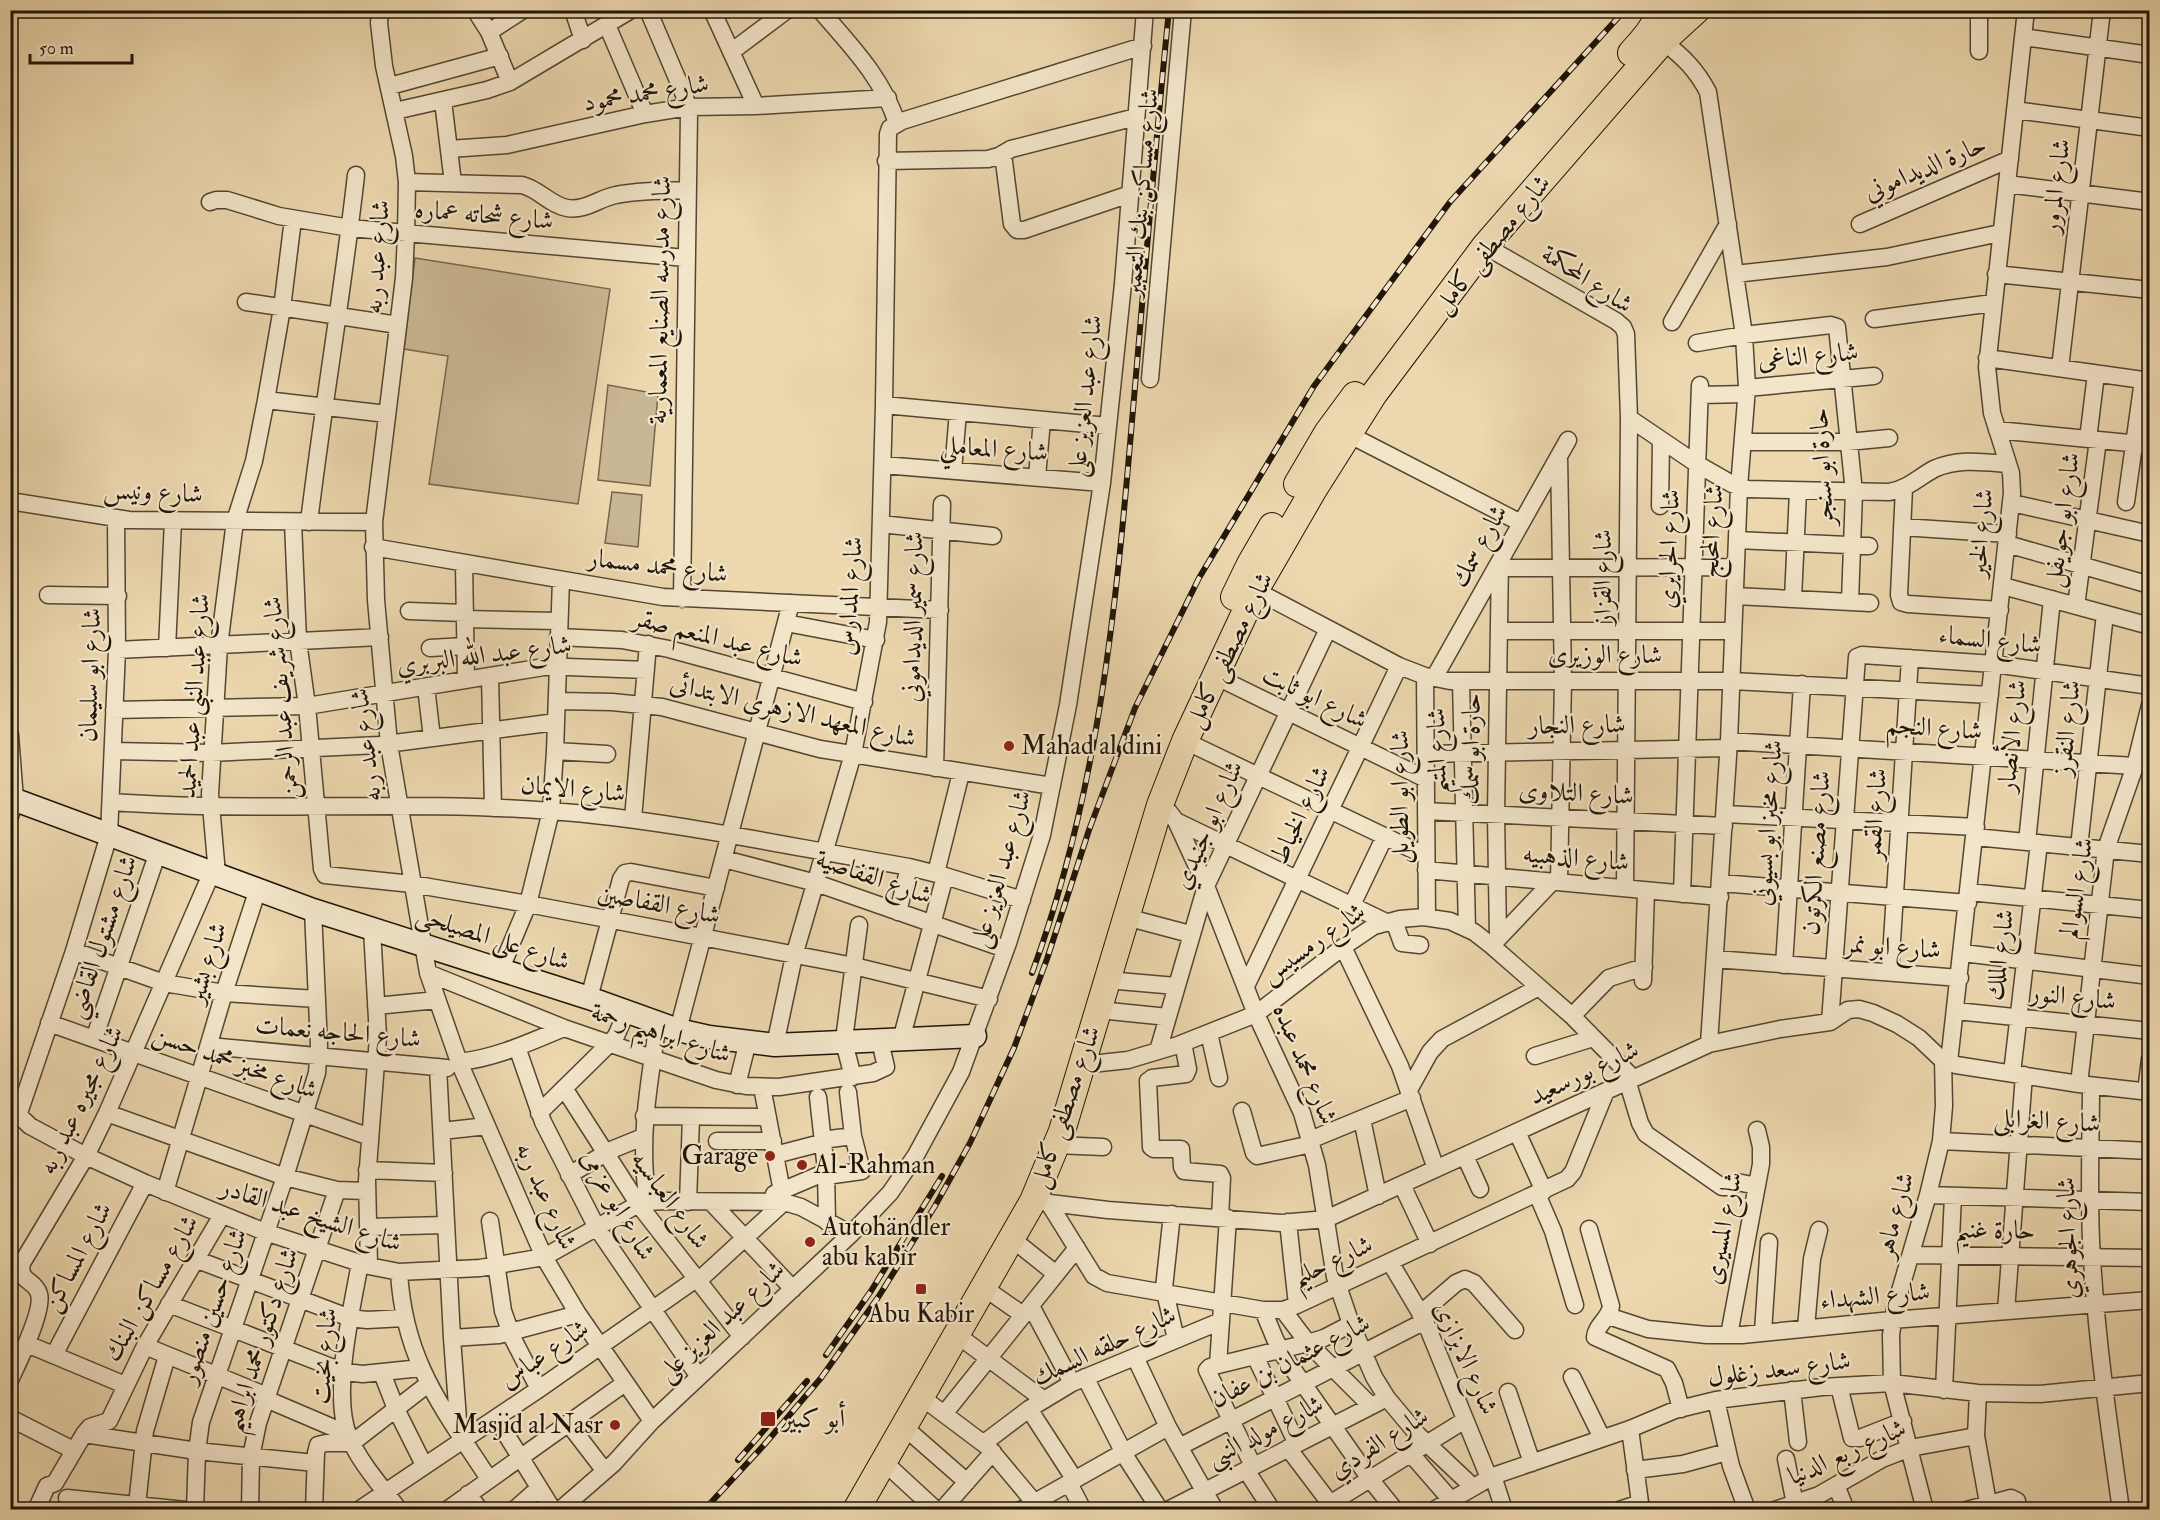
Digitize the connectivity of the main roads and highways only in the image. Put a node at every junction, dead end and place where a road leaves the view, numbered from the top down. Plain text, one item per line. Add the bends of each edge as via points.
1 (1658, 10) edge
2 (1697, 10) edge
3 (1248, 587) junction
4 (855, 1508) edge

1 - 3 main road, شارع مصطفى كامل via 1650,30 1472,237 1327,433
2 - 3 main road, شارع مصطفى كامل via 1663,42 1485,246 1374,394
3 - 4 main road, شارع مصطفى كامل via 1210,646 1175,730 1148,805 1075,1060 1026,1192 896,1408
3 - 4 main road, شارع مصطفى كامل via 1215,676 1185,741 1168,813 1126,917 1040,1202 1011,1238

